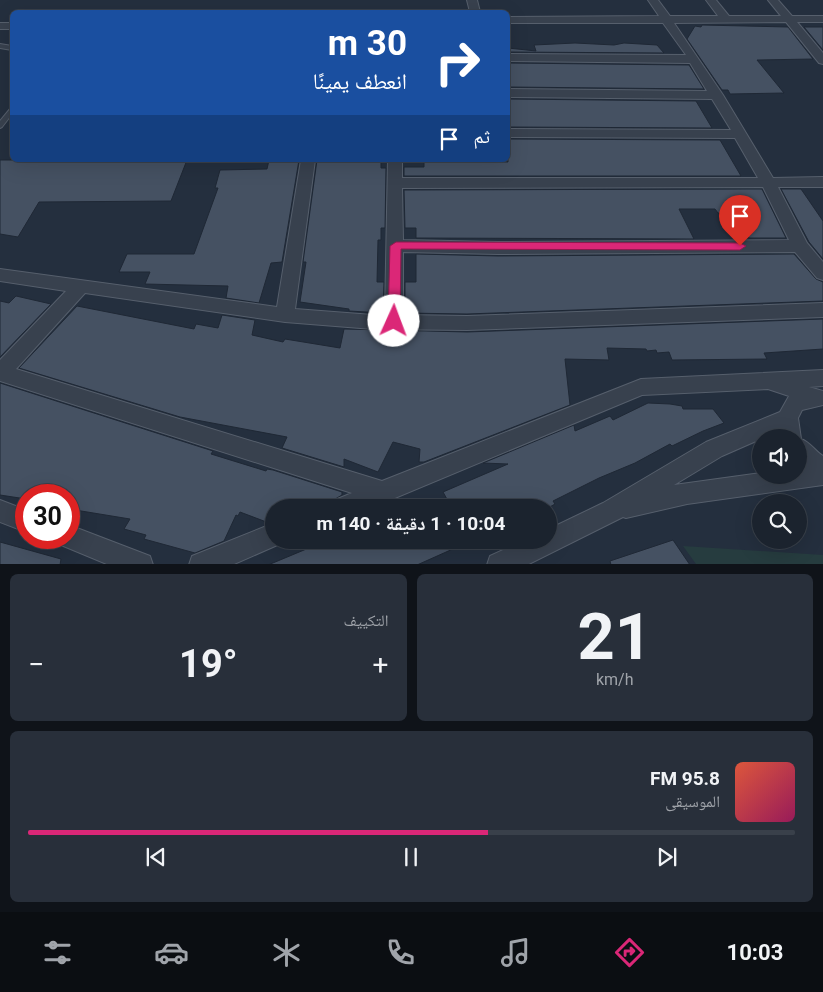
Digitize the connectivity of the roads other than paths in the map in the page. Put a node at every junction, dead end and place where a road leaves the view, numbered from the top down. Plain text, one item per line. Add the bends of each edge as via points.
1 (653, 0) edge
2 (711, 0) edge
3 (773, 0) edge
4 (823, 18) edge
5 (667, 19) junction
6 (726, 19) junction
7 (790, 19) junction
8 (510, 20) edge
9 (510, 58) edge
10 (694, 59) junction
11 (823, 60) edge
12 (510, 93) edge
13 (716, 95) junction
14 (10, 113) edge
15 (0, 126) edge
16 (510, 134) edge
17 (740, 134) junction
18 (308, 162) edge
19 (396, 162) edge
20 (768, 182) junction
21 (823, 182) edge
22 (397, 183) junction
23 (396, 246) junction
24 (800, 246) junction
25 (823, 274) edge
26 (0, 275) edge
27 (81, 286) junction
28 (823, 310) edge
29 (285, 315) junction
30 (394, 321) junction
31 (0, 373) edge
32 (823, 378) edge
33 (751, 381) junction
34 (819, 398) edge
35 (789, 428) edge
36 (807, 458) edge
37 (823, 468) edge
38 (823, 475) edge
39 (382, 492) junction
40 (365, 499) edge
41 (611, 511) junction
42 (0, 512) edge
43 (15, 517) edge
44 (265, 539) edge
45 (80, 541) edge
46 (141, 564) edge
47 (201, 564) edge
48 (499, 564) edge

1 - 5 street
2 - 6 street
3 - 7 street
4 - 7 street
5 - 6 street
5 - 8 street
5 - 10 street
6 - 7 street
7 - 11 street
9 - 10 street
10 - 13 street
12 - 13 street
13 - 17 street
14 - 15 lane
16 - 17 street
17 - 20 street
18 - 29 street
19 - 22 street
20 - 21 street
20 - 22 street
20 - 24 street
22 - 23 street
23 - 24 street
23 - 30 street
24 - 25 street
26 - 27 street
27 - 29 street
27 - 31 street
28 - 30 street via 467,323
29 - 30 street
31 - 39 street
32 - 33 street
33 - 34 street via 791,388
33 - 39 street via 641,387
34 - 35 street via 795,404
35 - 41 street via 714,449
36 - 37 street
38 - 41 street via 687,493
39 - 40 street
41 - 48 street
42 - 43 street
44 - 47 street
45 - 46 street

